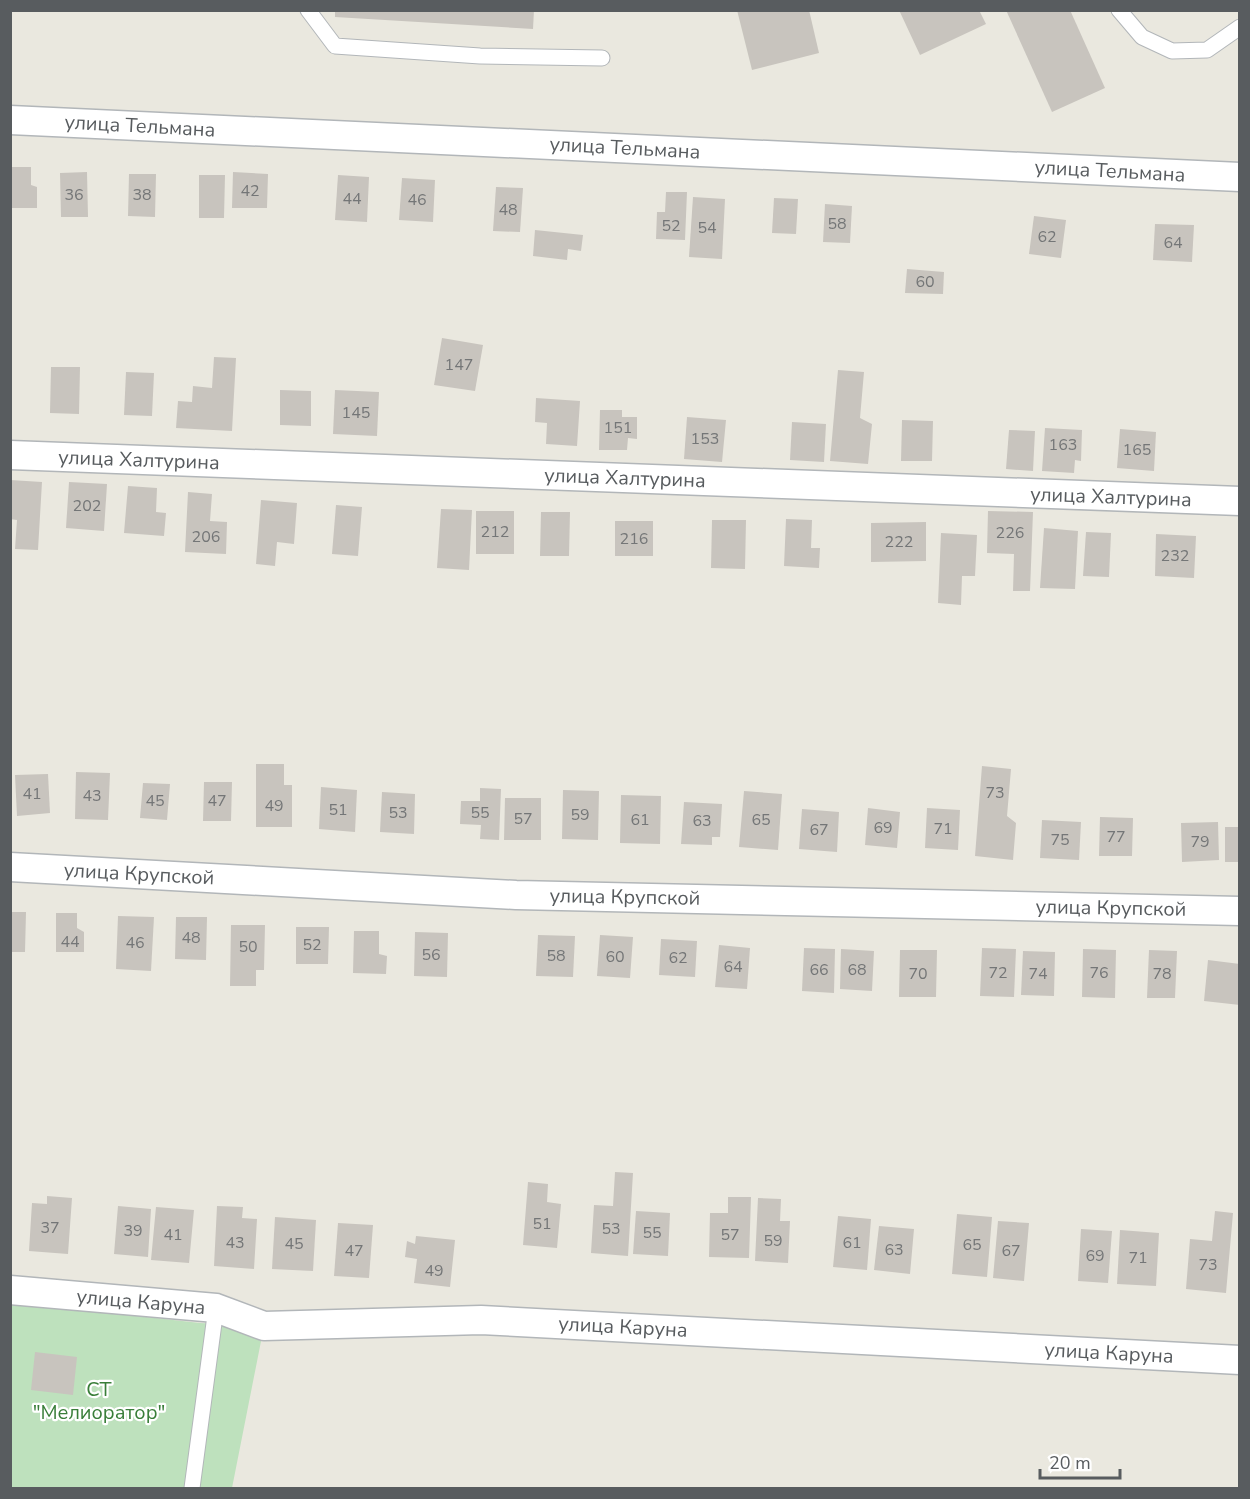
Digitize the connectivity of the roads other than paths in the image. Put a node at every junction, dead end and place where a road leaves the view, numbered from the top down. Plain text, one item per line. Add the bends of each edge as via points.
1 (308, 10) edge
2 (1119, 10) edge
3 (1239, 27) edge
4 (602, 58) dead end
5 (10, 120) edge
6 (1239, 177) edge
7 (10, 456) edge
8 (1239, 501) edge
9 (10, 867) edge
10 (1239, 911) edge
11 (10, 1290) edge
12 (216, 1308) junction
13 (1239, 1360) edge
14 (192, 1488) edge

1 - 4 lane via 335,46 480,56
2 - 3 lane via 1142,37 1172,51 1207,50
5 - 6 street, улица Тельмана
7 - 8 street, улица Халтурина
9 - 10 street, улица Крупской via 516,895
11 - 12 street, улица Каруна
12 - 13 street, улица Каруна via 264,1326 481,1320
12 - 14 lane

